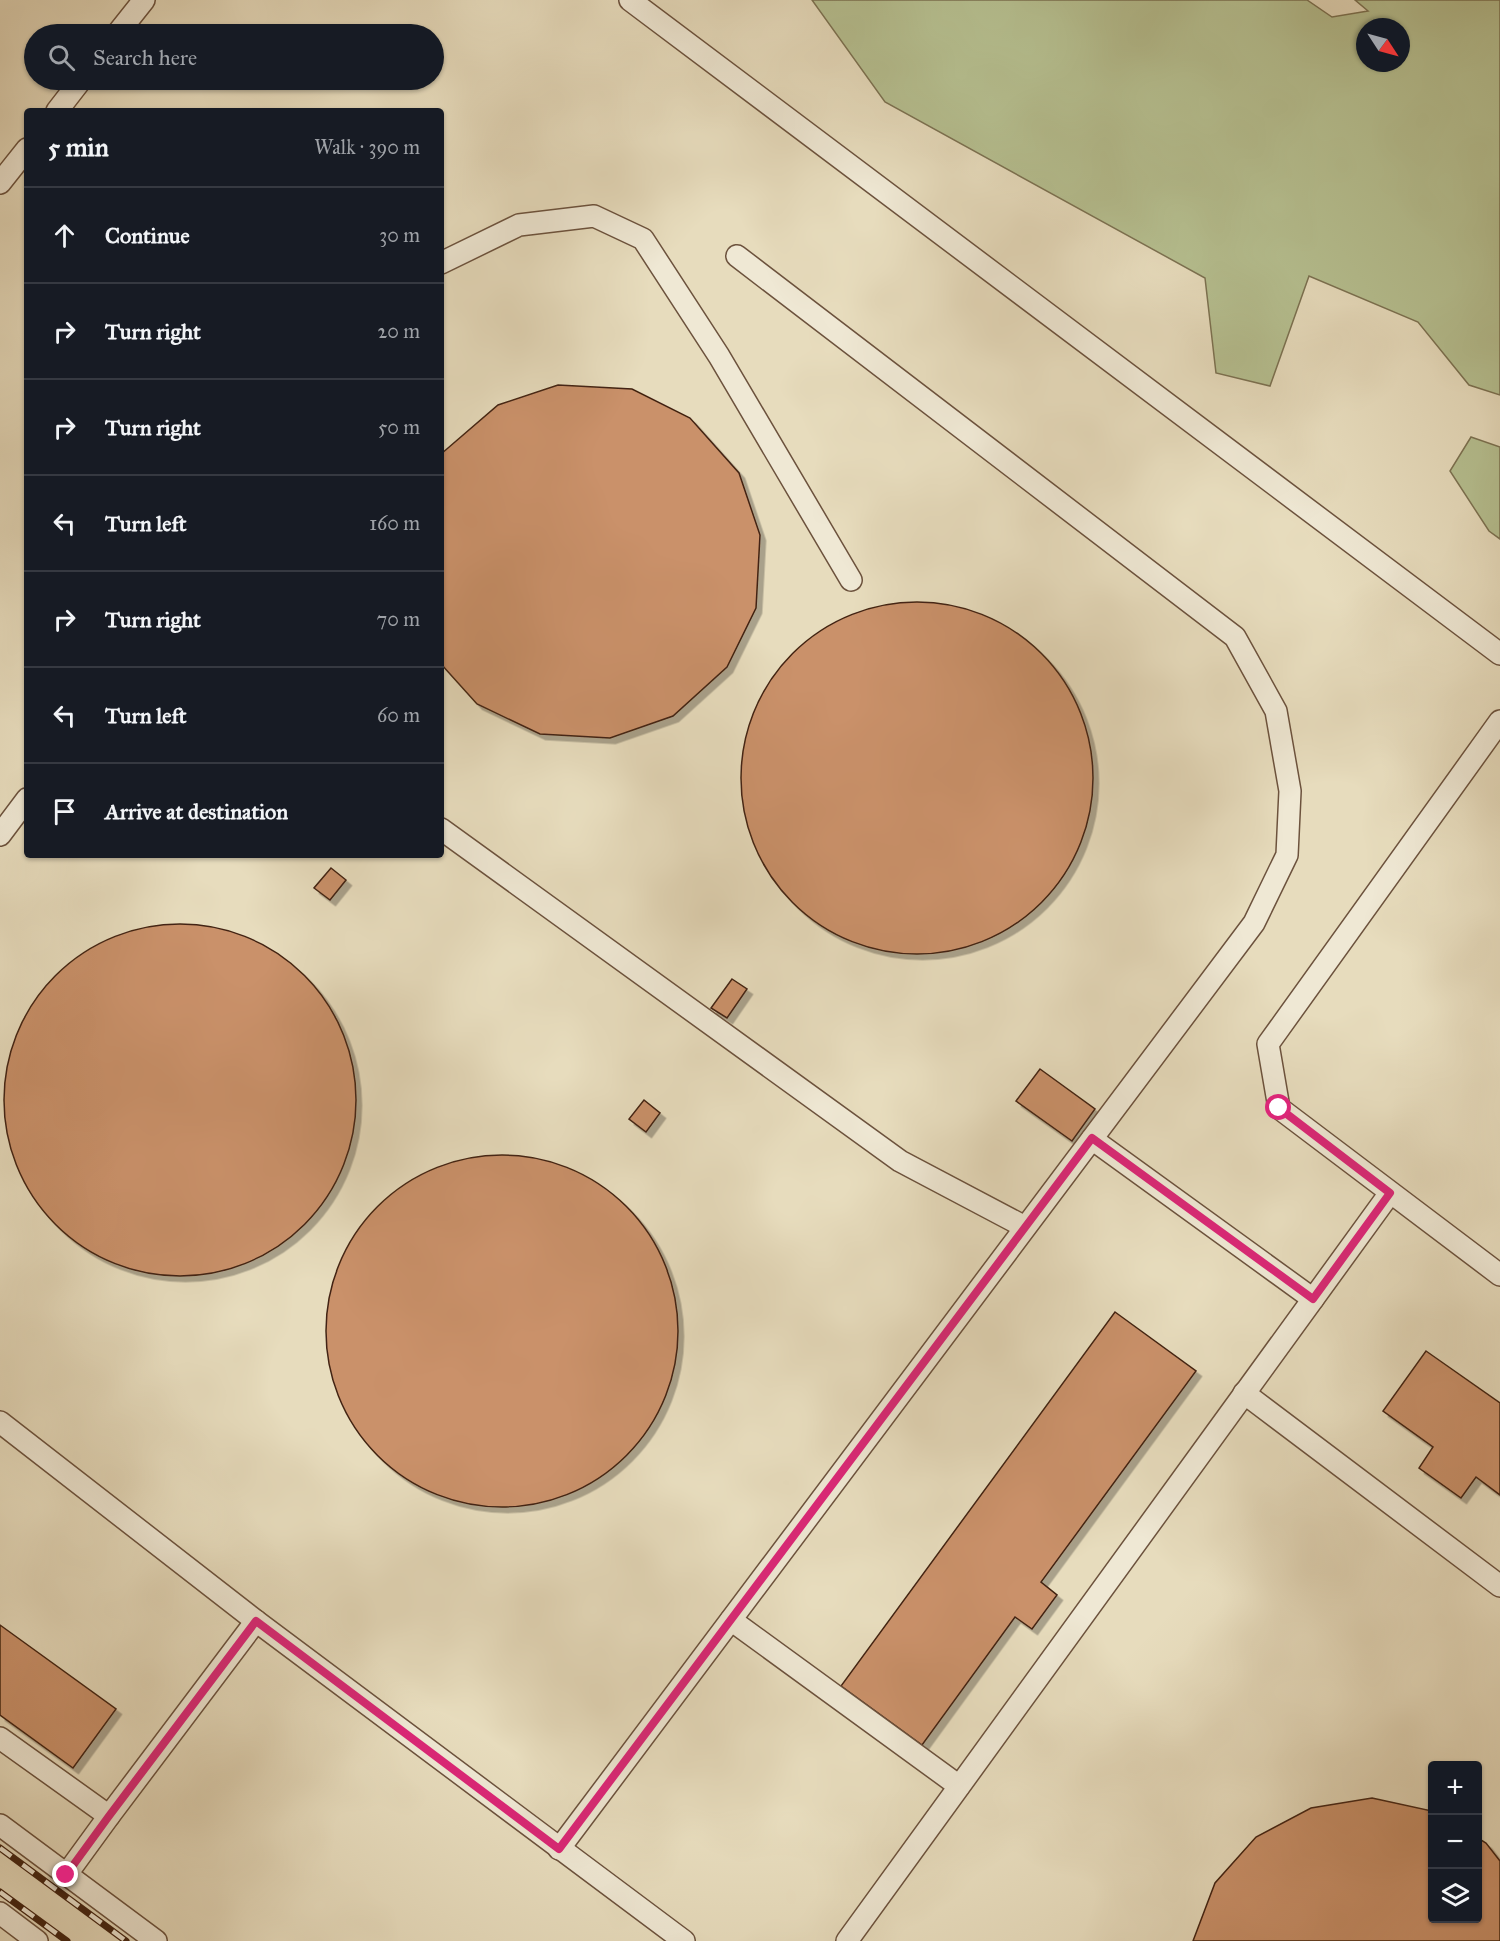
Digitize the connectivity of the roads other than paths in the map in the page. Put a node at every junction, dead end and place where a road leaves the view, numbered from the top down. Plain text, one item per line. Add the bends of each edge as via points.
1 (144, 0) edge
2 (630, 0) edge
3 (125, 24) edge
4 (73, 90) edge
5 (59, 108) edge
6 (24, 153) edge
7 (0, 183) edge
8 (737, 256) dead end
9 (444, 262) edge
10 (851, 580) dead end
11 (1500, 654) edge
12 (1500, 721) edge
13 (24, 803) edge
14 (444, 831) edge
15 (0, 835) edge
16 (1092, 1138) junction
17 (1390, 1193) junction
18 (1025, 1227) junction
19 (1500, 1275) edge
20 (1313, 1299) junction
21 (1244, 1394) junction
22 (0, 1422) edge
23 (1500, 1586) edge
24 (730, 1620) junction
25 (256, 1621) junction
26 (0, 1738) edge
27 (959, 1786) junction
28 (109, 1816) junction
29 (0, 1825) edge
30 (559, 1849) junction
31 (66, 1875) junction
32 (0, 1913) edge
33 (37, 1941) edge
34 (156, 1941) edge
35 (684, 1941) edge
36 (847, 1941) edge

1 - 3 lane
2 - 11 lane
4 - 5 lane
6 - 7 lane
8 - 16 lane via 1235,637 1276,711 1290,791 1287,855 1254,923
9 - 10 lane via 519,225 594,216 643,239 719,356
12 - 17 lane via 1268,1044 1279,1108
13 - 15 lane
14 - 18 lane via 900,1161
16 - 18 lane
16 - 20 lane
17 - 19 lane
17 - 20 lane
18 - 24 lane
20 - 21 lane
21 - 23 lane
21 - 27 lane
22 - 25 lane
24 - 27 lane
24 - 30 lane
25 - 28 lane
25 - 30 lane
26 - 28 lane
27 - 36 lane
28 - 31 lane
29 - 31 lane
30 - 35 lane
31 - 34 lane
32 - 33 lane

